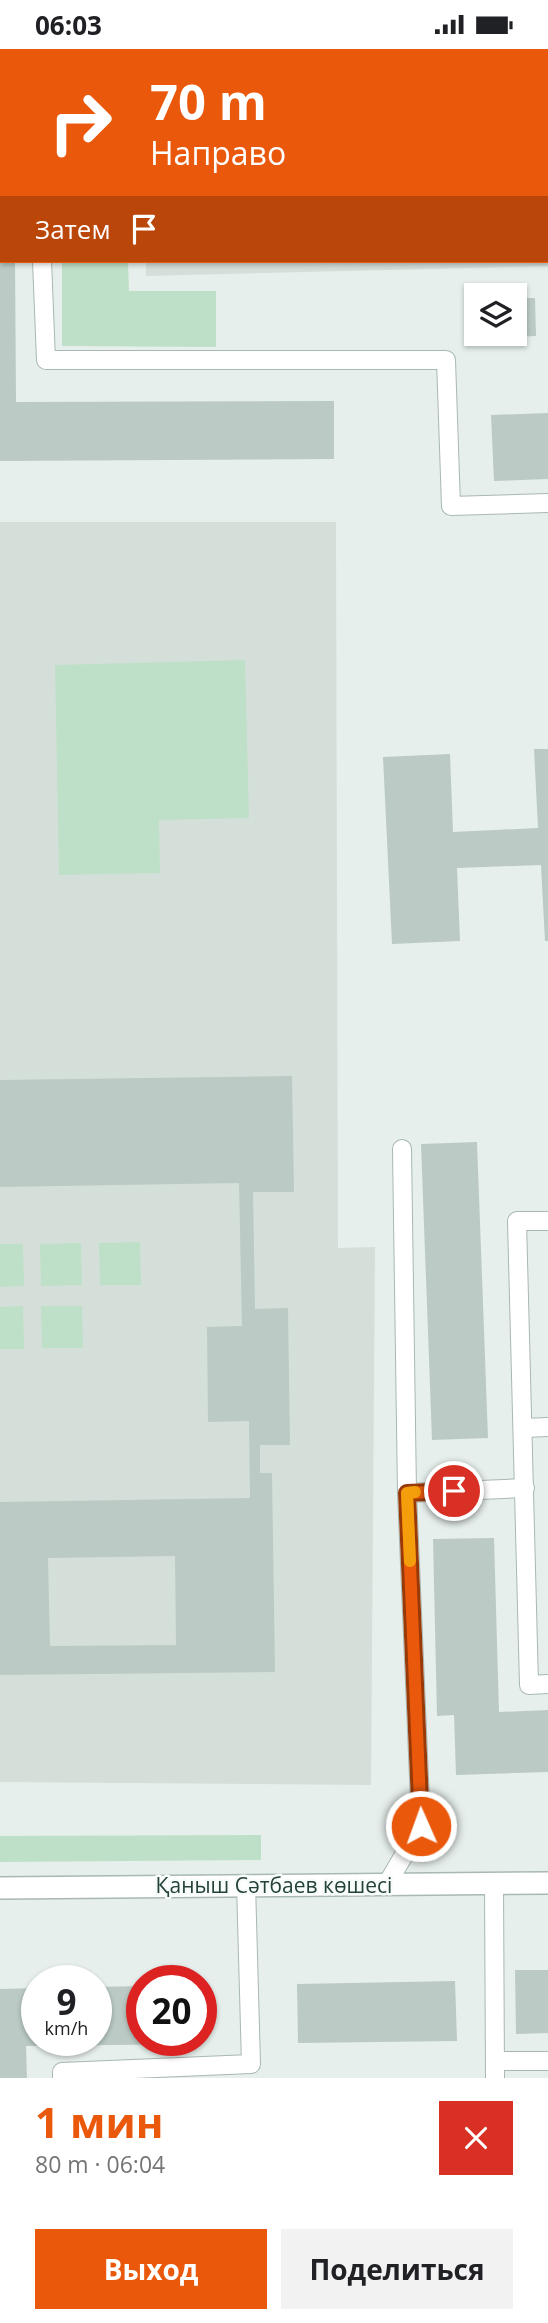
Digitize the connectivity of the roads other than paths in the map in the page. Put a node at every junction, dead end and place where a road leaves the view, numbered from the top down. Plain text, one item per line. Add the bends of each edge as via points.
1 (42, 263) edge
2 (548, 503) edge
3 (402, 1149) dead end
4 (548, 1221) edge
5 (548, 1427) edge
6 (524, 1428) junction
7 (525, 1488) junction
8 (407, 1493) junction
9 (548, 1684) edge
10 (494, 1883) junction
11 (548, 1883) edge
12 (246, 1884) junction
13 (387, 1884) junction
14 (0, 1888) edge
15 (548, 2061) edge
16 (495, 2069) edge
17 (62, 2078) edge

1 - 2 lane via 46,360 446,359 451,506
3 - 8 lane
4 - 6 lane via 517,1221
5 - 6 lane
6 - 7 lane
7 - 8 lane
7 - 9 lane via 529,1685
8 - 13 lane via 421,1826
10 - 11 street, Қаныш Сәтбаев көшесі
10 - 13 street, Қаныш Сәтбаев көшесі
10 - 16 lane
12 - 13 street, Қаныш Сәтбаев көшесі
12 - 14 street, Қаныш Сәтбаев көшесі
12 - 17 lane via 251,2064 62,2072
15 - 16 lane

